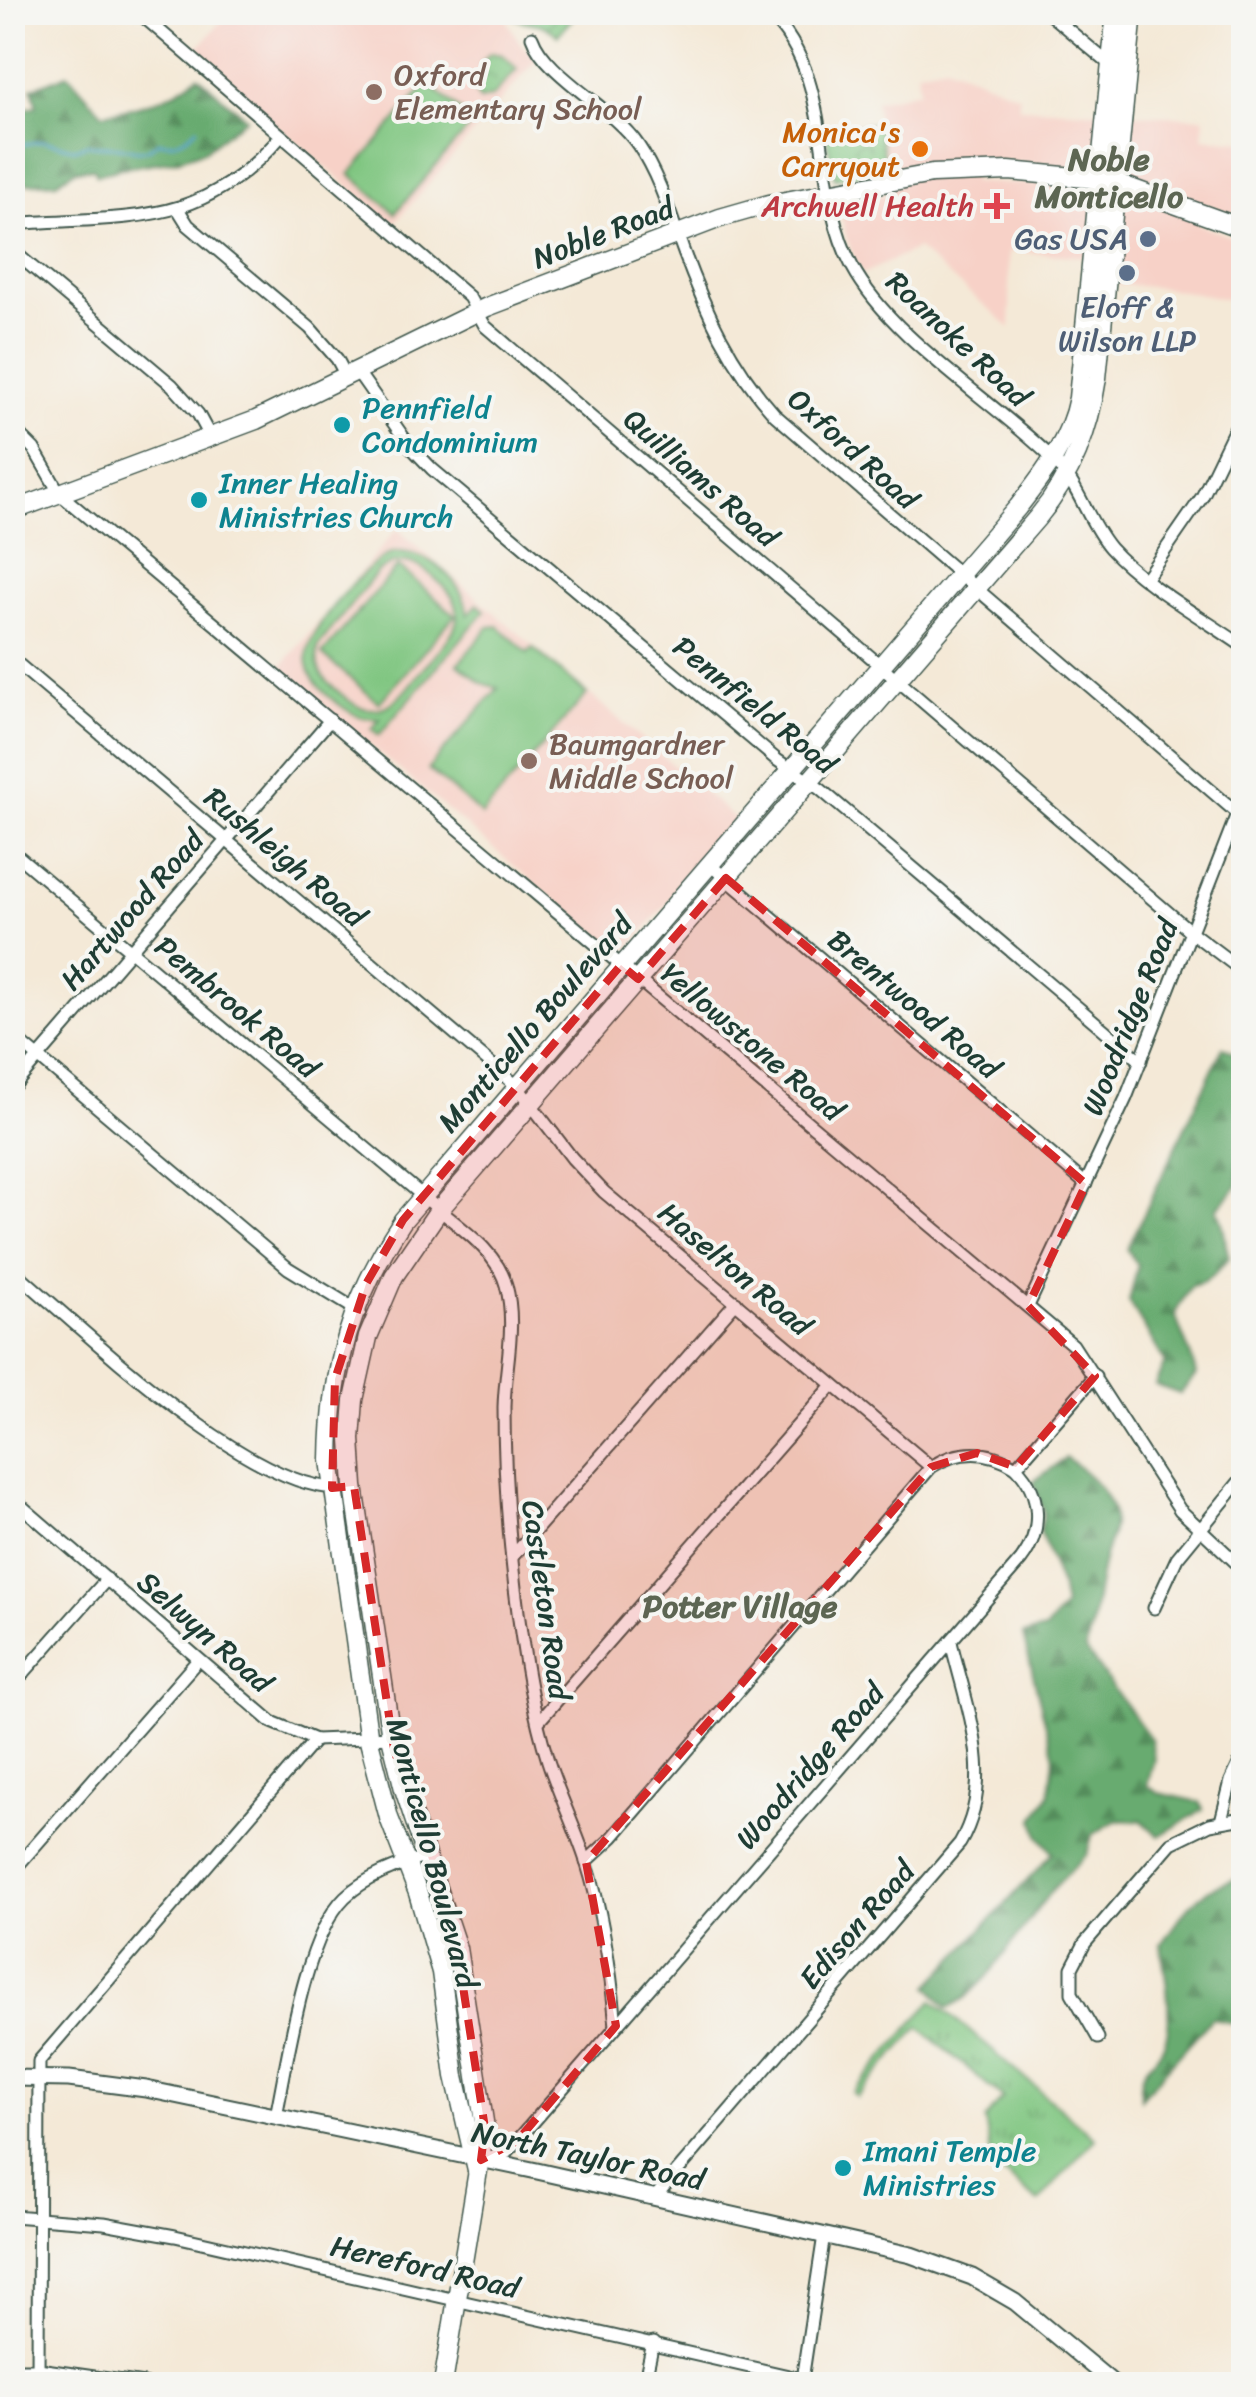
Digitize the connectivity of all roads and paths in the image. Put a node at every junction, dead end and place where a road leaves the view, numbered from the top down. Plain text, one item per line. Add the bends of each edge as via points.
1 (138, 12) edge
2 (768, 12) edge
3 (1046, 12) edge
4 (1116, 12) edge
5 (1134, 12) edge
6 (532, 37) dead end
7 (1112, 66) junction
8 (1127, 78) junction
9 (1115, 126) junction
10 (281, 136) junction
11 (1109, 181) junction
12 (830, 193) junction
13 (178, 210) junction
14 (12, 224) edge
15 (1244, 230) edge
16 (677, 234) junction
17 (12, 250) edge
18 (477, 312) junction
19 (352, 374) junction
20 (1244, 410) edge
21 (12, 427) edge
22 (211, 438) junction
23 (1060, 466) junction
24 (60, 494) junction
25 (12, 512) edge
26 (959, 575) junction
27 (1146, 578) junction
28 (976, 589) junction
29 (1244, 647) edge
30 (12, 659) edge
31 (881, 666) junction
32 (897, 680) junction
33 (330, 720) junction
34 (790, 770) junction
35 (810, 781) junction
36 (1244, 796) edge
37 (1240, 816) edge
38 (226, 840) junction
39 (12, 851) edge
40 (710, 864) junction
41 (726, 878) junction
42 (1192, 932) junction
43 (131, 951) junction
44 (621, 965) junction
45 (1244, 972) edge
46 (638, 979) junction
47 (12, 1034) edge
48 (39, 1057) junction
49 (1141, 1061) junction
50 (12, 1088) edge
51 (525, 1094) junction
52 (1086, 1184) junction
53 (431, 1203) junction
54 (12, 1270) edge
55 (736, 1302) junction
56 (1028, 1306) junction
57 (355, 1310) junction
58 (376, 1318) junction
59 (1095, 1376) junction
60 (834, 1385) junction
61 (931, 1467) junction
62 (1016, 1467) junction
63 (1244, 1476) edge
64 (354, 1486) junction
65 (332, 1488) junction
66 (12, 1498) edge
67 (1200, 1531) junction
68 (512, 1557) junction
69 (1244, 1570) edge
70 (106, 1579) junction
71 (1154, 1608) dead end
72 (951, 1642) junction
73 (198, 1660) junction
74 (12, 1686) edge
75 (538, 1722) junction
76 (391, 1737) junction
77 (315, 1740) junction
78 (368, 1741) junction
79 (1244, 1754) edge
80 (1244, 1818) edge
81 (1222, 1821) junction
82 (426, 1856) junction
83 (586, 1862) junction
84 (406, 1863) junction
85 (12, 1872) edge
86 (616, 2026) junction
87 (1098, 2038) dead end
88 (12, 2078) edge
89 (39, 2078) junction
90 (276, 2116) junction
91 (476, 2163) junction
92 (655, 2196) junction
93 (12, 2216) edge
94 (39, 2216) junction
95 (824, 2235) junction
96 (457, 2299) junction
97 (653, 2344) junction
98 (12, 2369) edge
99 (38, 2369) junction
100 (802, 2381) edge
101 (38, 2384) edge
102 (144, 2384) edge
103 (443, 2384) edge
104 (644, 2384) edge
105 (824, 2384) edge
106 (1114, 2384) edge

1 - 10 street, Quilliams Road
2 - 12 street, Roanoke Road via 806,67
3 - 7 street
4 - 7 main road, Monticello Boulevard
5 - 8 main road, Monticello Boulevard
6 - 16 street, Oxford Road via 540,54 634,140
7 - 8 street
7 - 9 main road, Monticello Boulevard
8 - 9 main road, Monticello Boulevard
9 - 11 main road, Monticello Boulevard
10 - 13 street via 232,182
10 - 18 street, Quilliams Road via 470,297
11 - 12 main road, Noble Road via 959,172
11 - 15 main road, Noble Road
11 - 23 main road, Monticello Boulevard via 1093,404 1080,448
12 - 16 main road, Noble Road via 750,208
12 - 23 street, Roanoke Road via 845,253 874,301
13 - 14 street
13 - 19 street, Pennfield Road
16 - 18 main road, Noble Road
16 - 26 street, Oxford Road via 717,332 760,399
17 - 22 street via 167,381
18 - 19 main road, Noble Road
18 - 31 street, Quilliams Road via 485,326
19 - 22 main road, Noble Road
19 - 34 street, Pennfield Road via 422,460
20 - 27 street via 1202,496
21 - 24 street, Yellowstone Road via 34,448
22 - 24 main road, Noble Road
23 - 26 main road, Monticello Boulevard
23 - 27 street, Roanoke Road via 1107,544
23 - 28 main road, Monticello Boulevard via 1046,506
24 - 25 main road, Noble Road
24 - 33 street, Yellowstone Road
26 - 28 street, Oxford Road
26 - 31 main road, Monticello Boulevard
27 - 29 street, Roanoke Road
28 - 32 main road, Monticello Boulevard
28 - 37 street, Oxford Road
30 - 38 street, Rushleigh Road
31 - 32 street, Quilliams Road
31 - 34 main road, Monticello Boulevard
32 - 35 main road, Monticello Boulevard
32 - 42 street, Quilliams Road
33 - 38 street, Hartwood Road
33 - 44 street, Yellowstone Road
34 - 35 street, Pennfield Road
34 - 40 main road, Monticello Boulevard
35 - 41 main road, Monticello Boulevard
35 - 49 street, Pennfield Road
36 - 37 street, Woodridge Road
37 - 42 street, Woodridge Road
38 - 43 street, Hartwood Road
38 - 51 street, Rushleigh Road
39 - 43 street, Pembrook Road
40 - 41 street, Brentwood Road
40 - 44 main road, Monticello Boulevard
41 - 46 main road, Monticello Boulevard
41 - 52 street, Brentwood Road
42 - 45 street, Quilliams Road
42 - 49 street, Woodridge Road
43 - 48 street, Hartwood Road
43 - 53 street, Pembrook Road
44 - 46 street, Yellowstone Road
44 - 51 main road, Monticello Boulevard
46 - 51 main road, Monticello Boulevard
46 - 56 street, Yellowstone Road
47 - 48 street
48 - 50 street, Hartwood Road
48 - 57 street via 288,1268
49 - 52 street, Woodridge Road
51 - 53 main road, Monticello Boulevard
51 - 55 street, Haselton Road via 604,1192
52 - 56 street, Woodridge Road
53 - 57 main road, Monticello Boulevard via 382,1254
53 - 58 main road, Monticello Boulevard
53 - 68 street, Castleton Road via 492,1258 506,1283
54 - 65 street via 201,1426 263,1464
55 - 60 street, Haselton Road
55 - 68 street
56 - 59 street, Yellowstone Road via 1078,1350
57 - 58 street
57 - 65 main road, Monticello Boulevard via 335,1379
58 - 64 main road, Monticello Boulevard via 354,1400
59 - 62 street
59 - 67 street, Yellowstone Road
60 - 61 street, Haselton Road
60 - 75 street
61 - 62 street via 967,1453
61 - 83 street
62 - 72 street, Woodridge Road via 1036,1502 1033,1538
63 - 67 street
64 - 65 street
64 - 76 main road, Monticello Boulevard
65 - 78 main road, Monticello Boulevard
66 - 70 street, Selwyn Road
67 - 69 street, Yellowstone Road
67 - 71 street via 1172,1566
68 - 75 street, Castleton Road
70 - 73 street, Selwyn Road
70 - 74 street
72 - 86 street, Woodridge Road
72 - 92 street, Edison Road via 979,1764 970,1826
73 - 77 street, Selwyn Road via 272,1722
73 - 85 street
75 - 83 street, Castleton Road
76 - 78 street, Selwyn Road
76 - 82 main road, Monticello Boulevard
77 - 78 street, Selwyn Road
77 - 89 street via 46,2049 38,2060
78 - 84 main road, Monticello Boulevard
79 - 81 street
80 - 81 street
81 - 87 street via 1185,1835 1158,1856 1075,1960 1072,1993
82 - 84 street
82 - 91 main road, Monticello Boulevard via 462,1973 484,2128
83 - 86 street, Castleton Road
84 - 90 street via 358,1886 325,1922 310,1960
84 - 91 main road, Monticello Boulevard via 440,1972
86 - 91 street, Woodridge Road via 505,2153
88 - 89 street, North Taylor Road
89 - 90 street, North Taylor Road via 146,2088
89 - 94 street
90 - 91 street, North Taylor Road
91 - 92 street, North Taylor Road
91 - 96 main road, Monticello Boulevard
92 - 95 street, North Taylor Road
93 - 94 street, Hereford Road
94 - 96 street, Hereford Road via 175,2236
94 - 99 street
95 - 100 street
95 - 106 street, North Taylor Road via 972,2277 1028,2312
96 - 97 street, Hereford Road
96 - 103 main road, Monticello Boulevard
97 - 100 street, Hereford Road
97 - 104 street
98 - 99 street
99 - 101 street
99 - 102 street
100 - 105 street, Hereford Road

